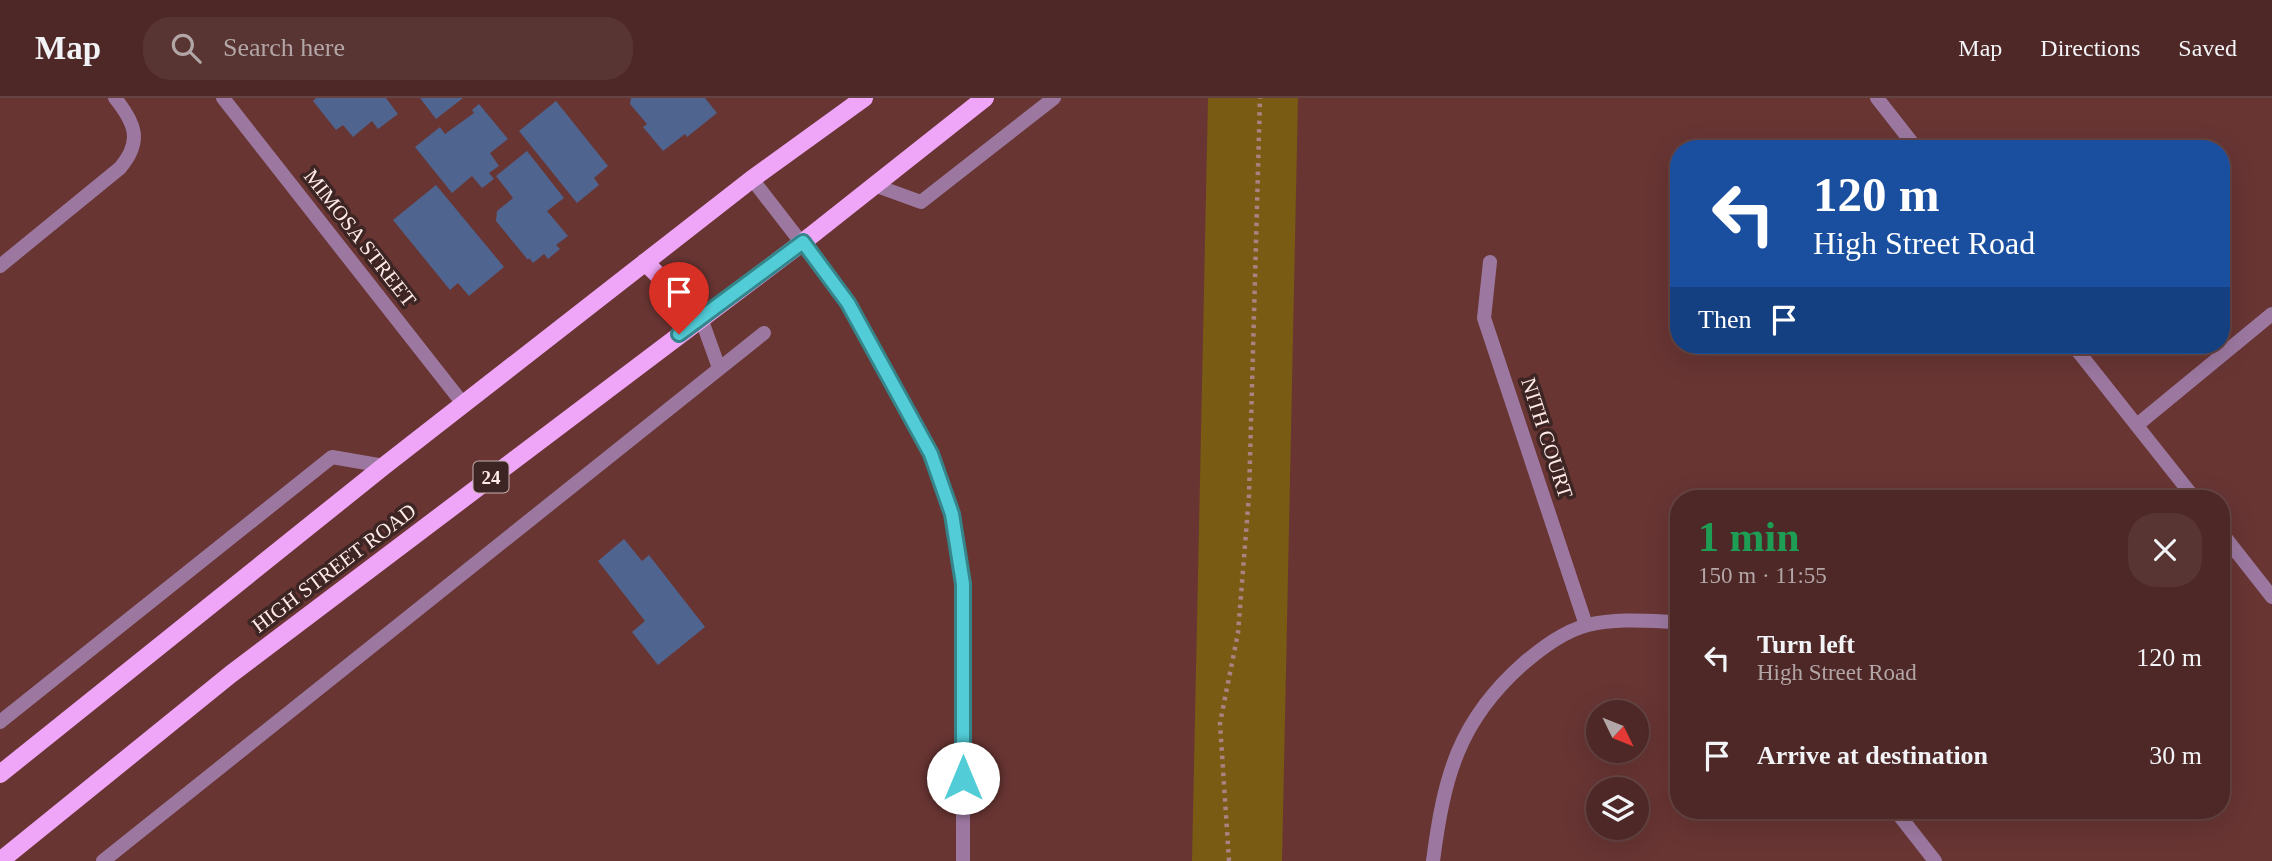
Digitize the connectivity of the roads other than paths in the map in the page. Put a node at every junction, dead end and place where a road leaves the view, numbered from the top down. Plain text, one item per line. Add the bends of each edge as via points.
1 (115, 98) edge
2 (223, 98) edge
3 (864, 98) edge
4 (985, 98) edge
5 (1054, 98) edge
6 (1877, 98) edge
7 (1910, 140) edge
8 (752, 178) junction
9 (874, 185) junction
10 (803, 242) junction
11 (1490, 261) dead end
12 (645, 262) junction
13 (0, 266) edge
14 (2272, 314) edge
15 (701, 318) junction
16 (764, 333) dead end
17 (2230, 349) edge
18 (2080, 354) edge
19 (2223, 354) edge
20 (719, 368) junction
21 (464, 405) junction
22 (2137, 425) junction
23 (384, 466) junction
24 (2187, 490) edge
25 (2230, 543) edge
26 (2272, 597) edge
27 (1670, 622) edge
28 (1587, 625) junction
29 (0, 722) edge
30 (0, 774) edge
31 (1902, 819) edge
32 (0, 861) edge
33 (103, 861) edge
34 (963, 861) edge
35 (1433, 861) edge
36 (1936, 861) edge

1 - 13 street via 134,129 133,153
2 - 21 street, MIMOSA STREET
3 - 8 main road
4 - 9 main road, HIGH STREET ROAD / 24
5 - 9 street via 921,202
6 - 7 street
8 - 10 street
8 - 12 main road
9 - 10 main road, HIGH STREET ROAD / 24
10 - 15 main road, HIGH STREET ROAD / 24
10 - 34 street via 855,314 931,454 952,514 963,584
11 - 28 street, NITH COURT via 1484,318
12 - 15 main road
12 - 21 main road
14 - 17 street
15 - 20 street
15 - 32 main road, HIGH STREET ROAD / 24 via 231,674
16 - 20 street
18 - 22 street
19 - 22 street
20 - 33 street
21 - 23 main road
22 - 24 street
23 - 29 street via 332,457
23 - 30 main road
25 - 26 street
27 - 28 street
28 - 35 street via 1545,646 1513,673 1476,715 1453,760
31 - 36 street

